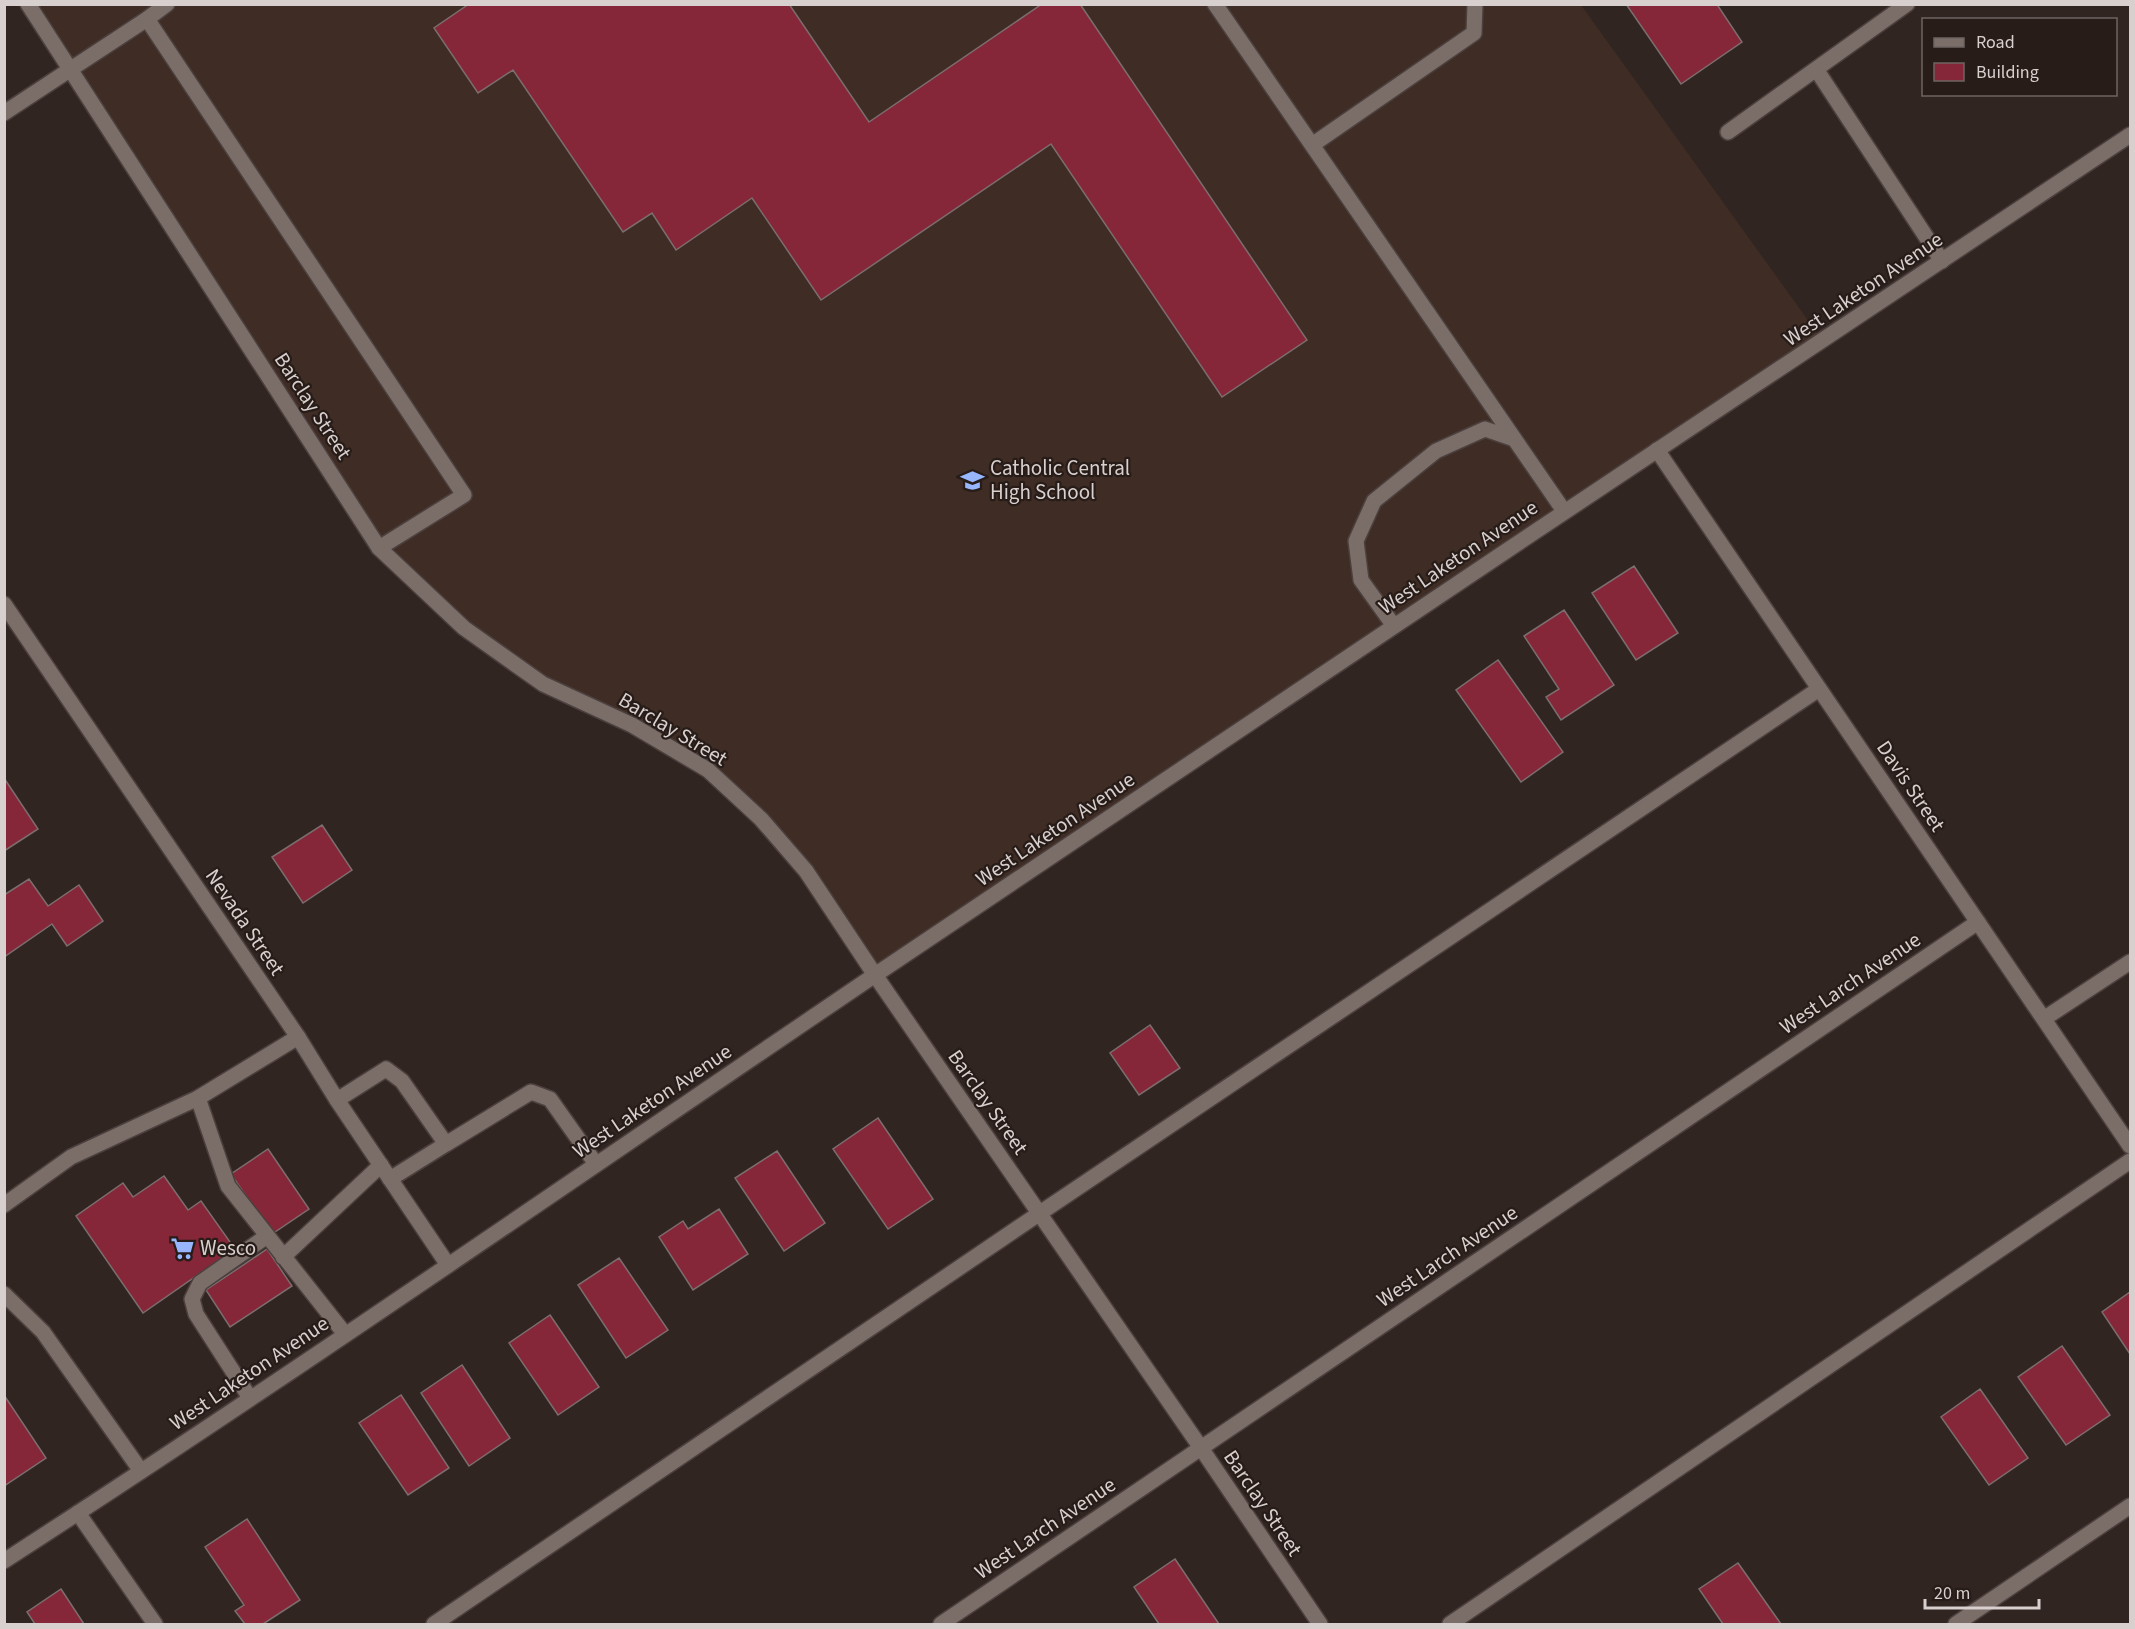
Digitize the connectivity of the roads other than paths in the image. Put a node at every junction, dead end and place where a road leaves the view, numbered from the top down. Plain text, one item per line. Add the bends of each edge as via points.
1 (28, 4) edge
2 (167, 4) edge
3 (1215, 4) edge
4 (1475, 4) edge
5 (1907, 4) edge
6 (147, 19) junction
7 (70, 69) junction
8 (1816, 69) junction
9 (4, 112) edge
10 (1728, 132) dead end
11 (2130, 135) edge
12 (1312, 145) junction
13 (1942, 261) junction
14 (1514, 439) junction
15 (1657, 450) junction
16 (1564, 511) junction
17 (379, 548) junction
18 (4, 604) edge
19 (1394, 626) junction
20 (1820, 689) junction
21 (1978, 922) junction
22 (2130, 962) edge
23 (874, 975) junction
24 (2045, 1018) junction
25 (298, 1037) junction
26 (198, 1098) junction
27 (337, 1100) junction
28 (446, 1144) junction
29 (2130, 1146) edge
30 (2130, 1161) edge
31 (596, 1164) junction
32 (381, 1165) junction
33 (390, 1179) junction
34 (4, 1205) edge
35 (1040, 1213) junction
36 (267, 1236) junction
37 (283, 1257) junction
38 (448, 1265) junction
39 (4, 1294) edge
40 (345, 1334) junction
41 (250, 1398) junction
42 (1201, 1448) junction
43 (141, 1471) junction
44 (2130, 1506) edge
45 (78, 1513) junction
46 (4, 1561) edge
47 (155, 1624) edge
48 (434, 1624) edge
49 (941, 1624) edge
50 (1320, 1624) edge
51 (1450, 1624) edge
52 (1956, 1624) edge

1 - 7 street, Barclay Street
2 - 6 street
3 - 12 street
4 - 12 street via 1474,33
5 - 8 street
6 - 7 street
6 - 17 street via 464,495
7 - 9 street
7 - 17 street, Barclay Street
8 - 10 street
8 - 13 street
11 - 13 street, West Laketon Avenue
12 - 14 street
13 - 15 street, West Laketon Avenue
14 - 16 street
14 - 19 street via 1485,429 1437,452 1374,501 1356,541 1361,580
15 - 16 street, West Laketon Avenue
15 - 20 street, Davis Street
16 - 19 street, West Laketon Avenue
17 - 23 street, Barclay Street via 465,628 543,684 632,725 708,770 761,819 806,871
18 - 25 street, Nevada Street
19 - 23 street, West Laketon Avenue
20 - 21 street, Davis Street
20 - 35 street
21 - 24 street, Davis Street
21 - 42 street, West Larch Avenue
22 - 24 street
23 - 31 street, West Laketon Avenue
23 - 35 street, Barclay Street
24 - 29 street, Davis Street
25 - 26 street
25 - 27 street, Nevada Street
26 - 34 street via 71,1157
26 - 36 street via 228,1186
27 - 28 street via 386,1069 402,1081
27 - 32 street, Nevada Street
28 - 31 street via 531,1092 550,1099
28 - 33 street
30 - 51 street
31 - 38 street, West Laketon Avenue
32 - 33 street, Nevada Street
32 - 37 street
33 - 38 street, Nevada Street
35 - 42 street, Barclay Street
35 - 48 street
36 - 37 street
36 - 41 street via 200,1283 192,1299 196,1314
37 - 40 street
38 - 40 street, West Laketon Avenue
39 - 43 street via 43,1332
40 - 41 street, West Laketon Avenue
41 - 43 street, West Laketon Avenue
42 - 49 street, West Larch Avenue
42 - 50 street, Barclay Street
43 - 45 street, West Laketon Avenue
44 - 52 street
45 - 46 street, West Laketon Avenue
45 - 47 street

